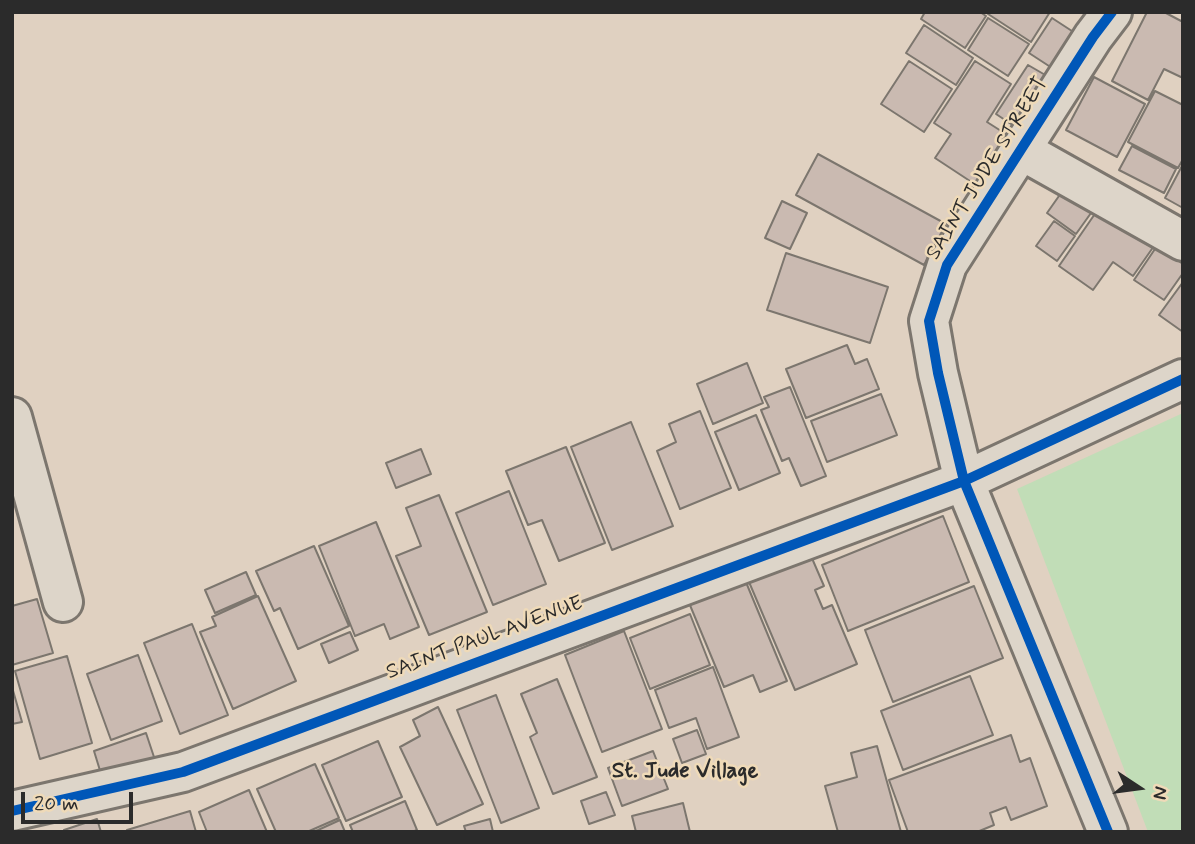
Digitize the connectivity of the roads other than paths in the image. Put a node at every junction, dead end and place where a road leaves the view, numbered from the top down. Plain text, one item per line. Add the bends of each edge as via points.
1 (1112, 12) edge
2 (1021, 150) junction
3 (1183, 241) edge
4 (1182, 380) edge
5 (12, 417) edge
6 (964, 481) junction
7 (64, 602) dead end
8 (12, 811) edge
9 (1108, 832) edge

1 - 2 street, SAINT JUDE STREET
2 - 3 street
2 - 6 street, SAINT JUDE STREET via 947,265 929,321
4 - 6 street, SAINT PAUL AVENUE
5 - 7 street
6 - 8 street, SAINT PAUL AVENUE via 183,772
6 - 9 street, SAINT JUDE STREET

